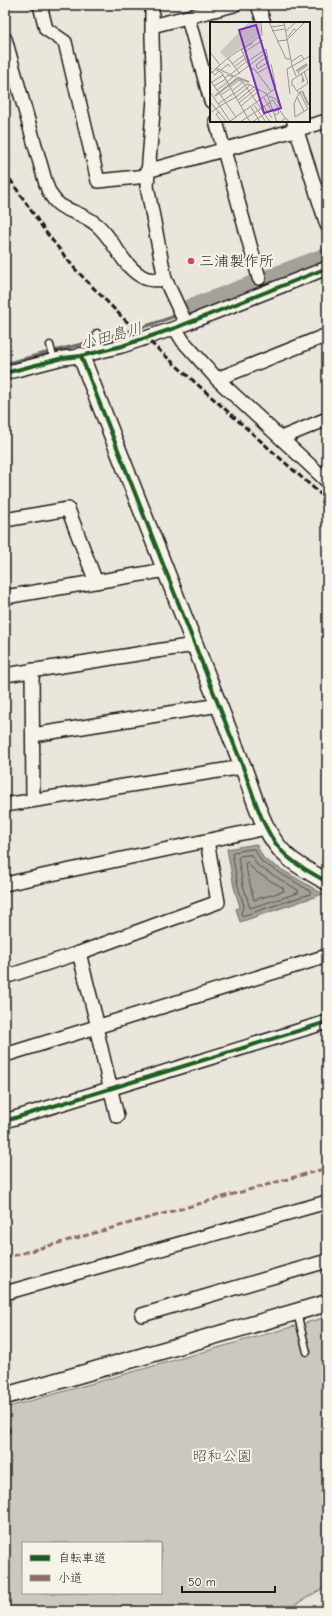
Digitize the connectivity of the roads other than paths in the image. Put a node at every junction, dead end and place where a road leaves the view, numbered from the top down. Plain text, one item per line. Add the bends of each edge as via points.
1 (40, 5) edge
2 (152, 5) edge
3 (234, 5) edge
4 (258, 5) edge
5 (188, 18) junction
6 (264, 22) edge
7 (152, 26) junction
8 (5, 39) edge
9 (210, 97) edge
10 (327, 121) edge
11 (216, 122) edge
12 (296, 125) edge
13 (224, 149) junction
14 (147, 173) junction
15 (327, 225) edge
16 (327, 268) edge
17 (259, 278) dead end
18 (165, 279) junction
19 (181, 319) junction
20 (97, 332) dead end
21 (327, 335) edge
22 (50, 345) dead end
23 (101, 347) junction
24 (81, 356) junction
25 (53, 358) junction
26 (5, 373) edge
27 (217, 379) junction
28 (327, 419) edge
29 (281, 438) junction
30 (327, 481) edge
31 (5, 520) edge
32 (166, 570) junction
33 (96, 582) junction
34 (5, 597) edge
35 (194, 645) junction
36 (32, 670) junction
37 (5, 675) edge
38 (218, 705) junction
39 (33, 735) junction
40 (244, 767) junction
41 (33, 800) junction
42 (5, 805) edge
43 (266, 828) junction
44 (206, 841) junction
45 (327, 882) edge
46 (5, 884) edge
47 (79, 953) junction
48 (327, 956) edge
49 (5, 977) edge
50 (327, 1022) edge
51 (97, 1027) junction
52 (5, 1055) edge
53 (111, 1090) junction
54 (117, 1116) dead end
55 (5, 1121) edge
56 (327, 1202) edge
57 (327, 1261) edge
58 (5, 1293) edge
59 (327, 1303) edge
60 (296, 1312) junction
61 (142, 1315) dead end
62 (307, 1352) dead end
63 (5, 1396) edge

1 - 14 street via 46,29 65,42 98,181
2 - 7 street
3 - 5 street
4 - 6 street
5 - 7 street
5 - 9 street
7 - 14 street via 154,99
8 - 18 street via 52,200 62,208 86,217 98,225 128,264 141,276 148,279
10 - 12 street
11 - 13 street
12 - 13 street
12 - 15 street
13 - 14 street
13 - 17 street
14 - 18 street via 147,186
16 - 19 street
18 - 19 street
19 - 23 street via 122,346
19 - 27 street via 183,341
20 - 23 lane
21 - 27 street
22 - 25 lane
23 - 24 street
24 - 25 street
24 - 32 street
25 - 26 street
27 - 29 street
28 - 29 street
29 - 30 street
31 - 33 street via 68,509
32 - 33 street
32 - 35 street
33 - 34 street
35 - 36 street
35 - 38 street
36 - 37 street
36 - 39 street
38 - 39 street
38 - 40 street
39 - 41 street
40 - 41 street
40 - 43 street
41 - 42 street
43 - 44 street
43 - 45 street via 275,844 288,857
44 - 46 street
44 - 47 street via 218,902
47 - 49 street
47 - 51 street
48 - 51 street
50 - 53 street
51 - 52 street
51 - 53 street
53 - 54 street
53 - 55 street
56 - 58 street
57 - 61 street
59 - 60 street
60 - 62 lane
60 - 63 street

